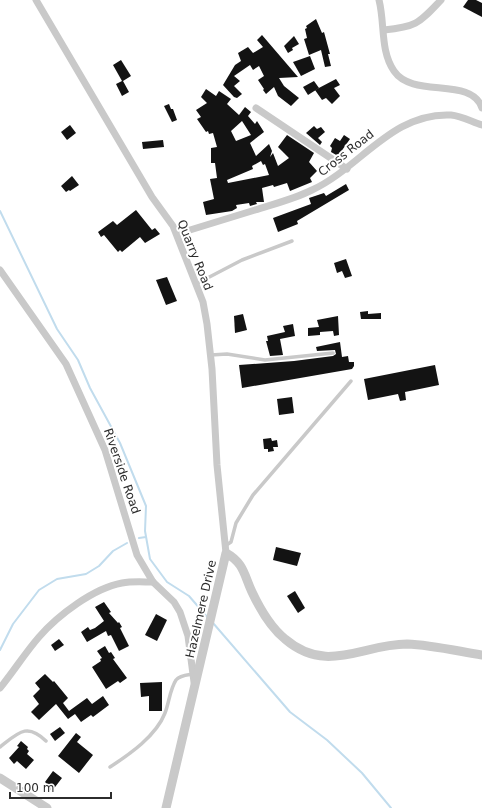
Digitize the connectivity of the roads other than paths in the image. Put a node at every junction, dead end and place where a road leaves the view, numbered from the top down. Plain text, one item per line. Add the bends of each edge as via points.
1 (36, 0) edge
2 (379, 0) edge
3 (440, 0) edge
4 (384, 30) junction
5 (256, 108) dead end
6 (482, 108) edge
7 (482, 125) edge
8 (347, 169) junction
9 (176, 234) junction
10 (292, 241) dead end
11 (0, 270) edge
12 (196, 284) junction
13 (332, 353) dead end
14 (211, 355) junction
15 (351, 381) dead end
16 (226, 550) junction
17 (153, 582) junction
18 (482, 655) edge
19 (193, 674) junction
20 (0, 688) edge
21 (195, 688) junction
22 (46, 741) dead end
23 (0, 747) edge
24 (110, 767) dead end
25 (0, 778) edge
26 (47, 808) edge
27 (166, 808) edge

1 - 9 street, Quarry Road
2 - 4 street
3 - 4 street via 419,23
4 - 6 street via 385,49 389,61 402,79 414,84 464,92 474,96
5 - 8 street
7 - 8 street, Cross Road via 452,115 438,115 420,120 374,144
8 - 9 street, Cross Road via 338,177 311,191 285,201
9 - 12 street, Quarry Road
10 - 12 lane via 242,260
11 - 17 street, Riverside Road via 66,364 105,450 137,555
12 - 14 street, Quarry Road via 203,302
13 - 14 lane via 270,360 227,354
14 - 16 street, Quarry Road
15 - 16 lane via 253,495 236,522 231,542
16 - 18 street, Hazelmere Drive via 239,562 254,597 271,625 285,640 300,649 318,656 341,657 388,645 406,644
16 - 21 street, Hazelmere Drive
17 - 19 street, Riverside Road via 174,602 180,612 188,636
17 - 20 street via 124,582 113,585 56,619
19 - 21 street, Riverside Road
19 - 24 lane via 176,680 160,724 134,750
21 - 27 street, Hazelmere Drive
22 - 23 lane via 38,733 27,730 16,734
25 - 26 street

